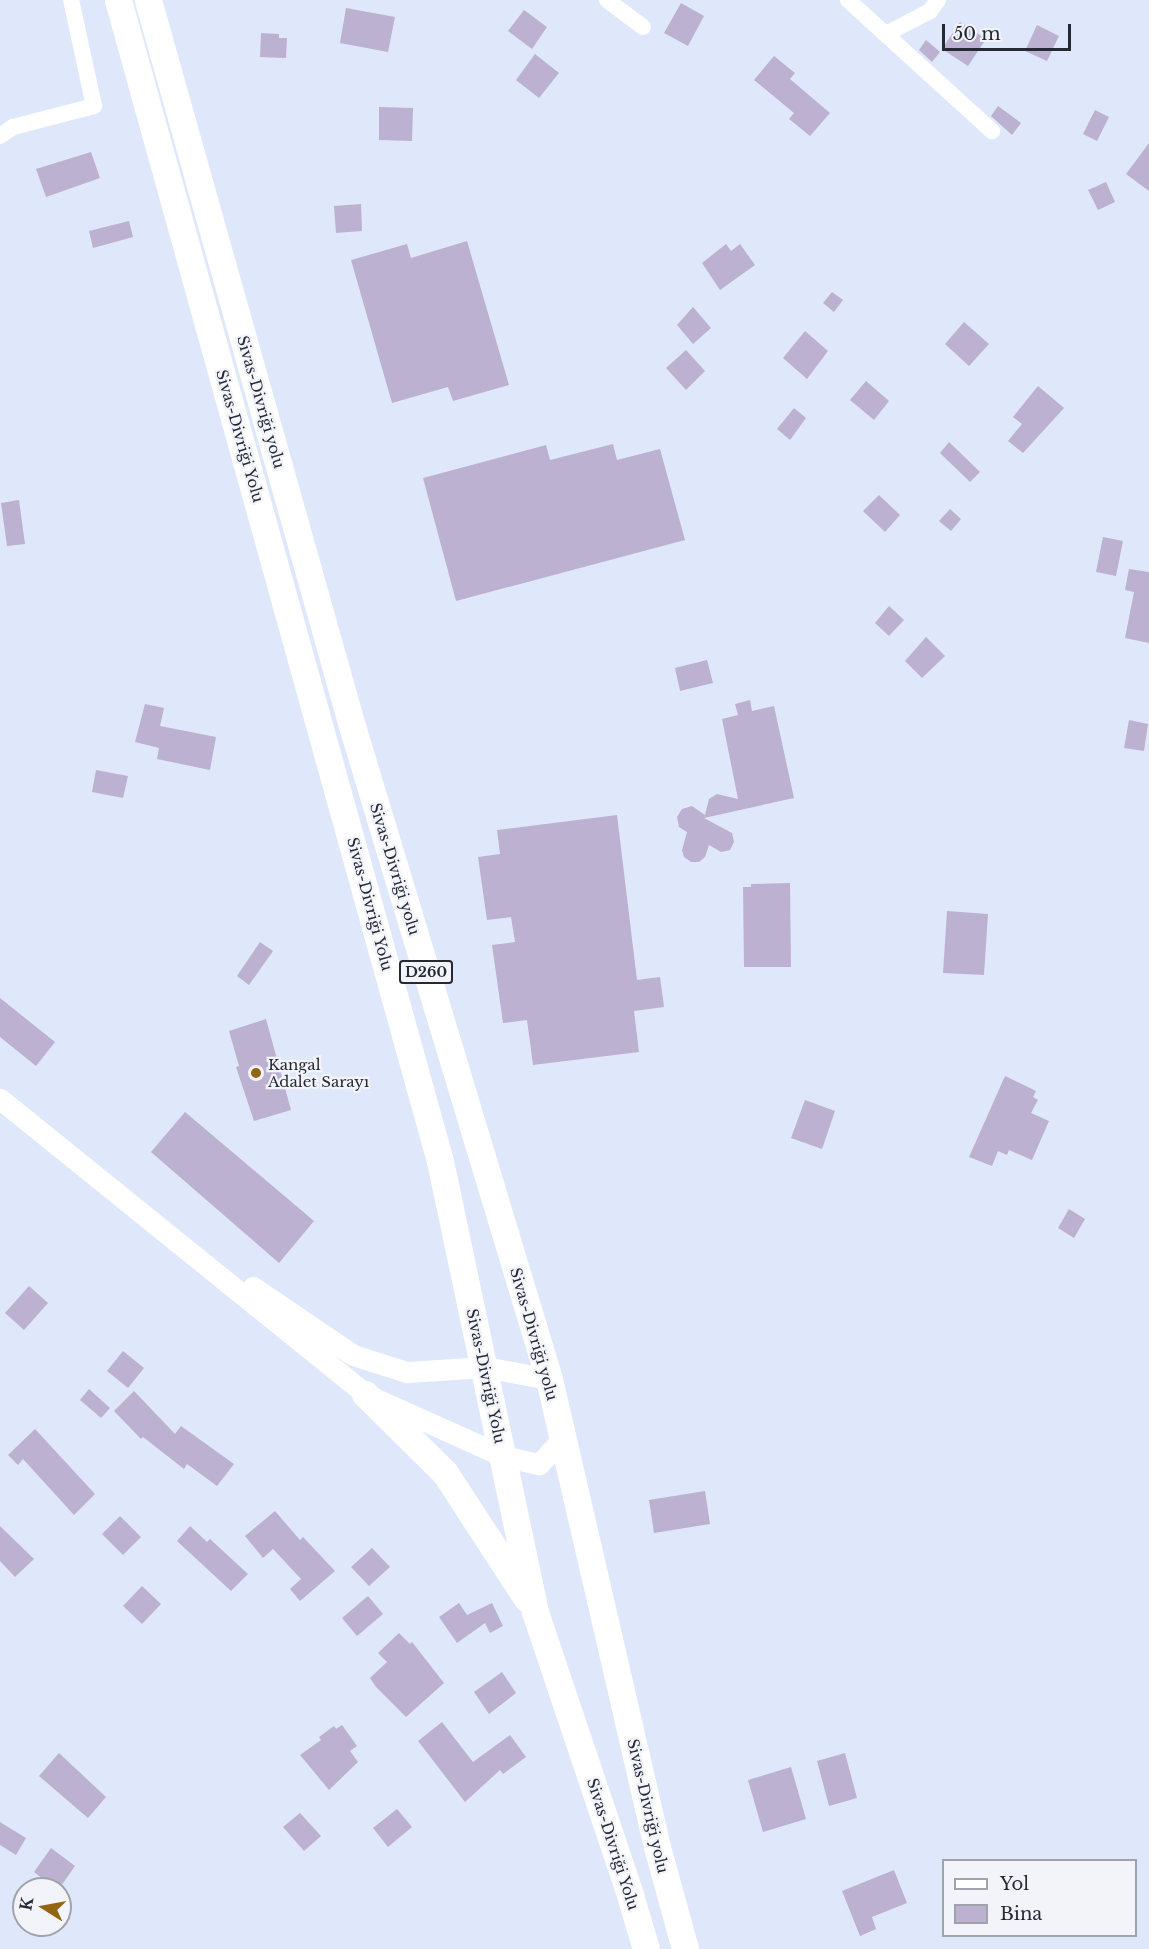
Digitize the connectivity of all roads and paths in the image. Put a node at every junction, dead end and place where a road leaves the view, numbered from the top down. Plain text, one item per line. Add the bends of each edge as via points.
1 (72, 0) edge
2 (118, 0) edge
3 (148, 0) edge
4 (607, 0) edge
5 (848, 0) edge
6 (938, 0) edge
7 (643, 27) dead end
8 (886, 34) junction
9 (993, 131) dead end
10 (0, 136) edge
11 (0, 1099) edge
12 (135, 1208) junction
13 (485, 1367) junction
14 (549, 1379) junction
15 (365, 1394) junction
16 (563, 1438) junction
17 (503, 1456) junction
18 (535, 1612) junction
19 (646, 1949) edge
20 (685, 1949) edge

1 - 10 street via 94,106 13,127
2 - 13 main road, Sivas-Divriği Yolu / D260 via 440,1161
3 - 14 main road, Sivas-Divriği yolu / D260 via 351,726
4 - 7 street
5 - 8 street
6 - 8 street via 930,11
8 - 9 street
11 - 12 street
12 - 13 street via 354,1355 406,1372
12 - 15 street
13 - 14 street
13 - 17 main road, Sivas-Divriği Yolu / D260
14 - 16 main road, Sivas-Divriği yolu / D260
15 - 17 street
15 - 18 main road via 445,1473
16 - 17 street via 538,1464
16 - 20 main road, Sivas-Divriği yolu / D260 via 657,1847
17 - 18 main road, Sivas-Divriği Yolu / D260
18 - 19 main road, Sivas-Divriği Yolu / D260

